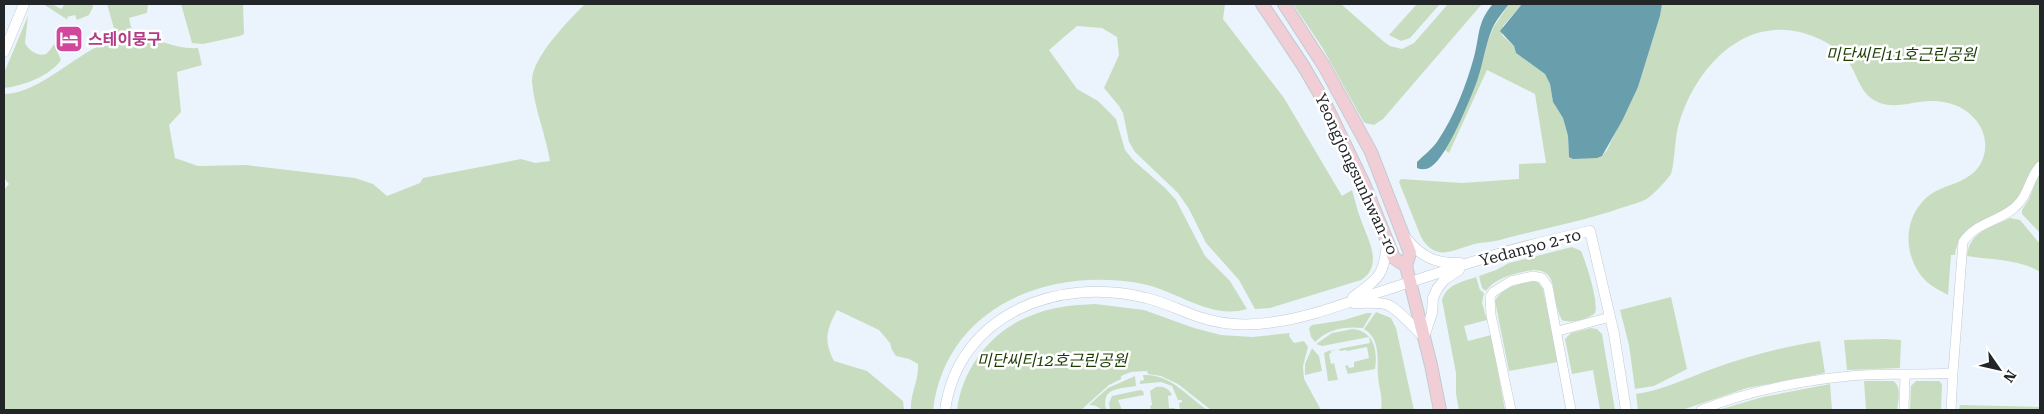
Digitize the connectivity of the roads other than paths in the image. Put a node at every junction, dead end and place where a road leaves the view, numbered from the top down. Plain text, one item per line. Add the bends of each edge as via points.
1 (24, 4) edge
2 (1262, 4) edge
3 (1284, 4) edge
4 (4, 52) edge
5 (2040, 166) edge
6 (1404, 235) junction
7 (1387, 241) junction
8 (1470, 263) junction
9 (1406, 266) junction
10 (1411, 282) junction
11 (1346, 302) junction
12 (1610, 317) junction
13 (1558, 330) junction
14 (1424, 337) junction
15 (1953, 373) junction
16 (1905, 375) junction
17 (946, 410) edge
18 (1440, 410) edge
19 (1511, 410) edge
20 (1571, 410) edge
21 (1626, 410) edge
22 (1701, 410) edge
23 (1904, 410) edge
24 (1951, 410) edge

1 - 4 street
2 - 7 main road, Yeongjongsunhwan-ro via 1326,105
3 - 6 main road, Yeongjongsunhwan-ro via 1324,66 1368,146
5 - 15 street via 2015,208 1974,229 1963,242
6 - 8 street via 1417,251 1431,260
6 - 9 main road, Yeongjongsunhwan-ro via 1410,253
7 - 9 main road, Yeongjongsunhwan-ro via 1394,258
7 - 11 street via 1385,263 1379,277
8 - 10 street, Yedanpo 2-ro
8 - 12 street, Yedanpo 2-ro via 1590,230
8 - 14 street via 1444,280 1437,289
9 - 10 main road, Yeongjongsunhwan-ro
10 - 11 street, Yedanpo 2-ro
10 - 14 main road, Yeongjongsunhwan-ro
11 - 14 street via 1388,305 1399,311
11 - 17 street, Yedanpo 2-ro via 1276,322 1257,324 1215,321 1146,298 1109,292 1085,292 1038,300 1000,319 974,344 954,378
12 - 13 street
12 - 21 street, Yedanpo 2-ro
13 - 19 street via 1548,287 1542,278 1533,276 1511,281 1490,297
13 - 20 street
14 - 18 main road, Yeongjongsunhwan-ro
15 - 16 street
15 - 24 street
16 - 22 street via 1851,376 1800,383 1760,391
16 - 23 street

